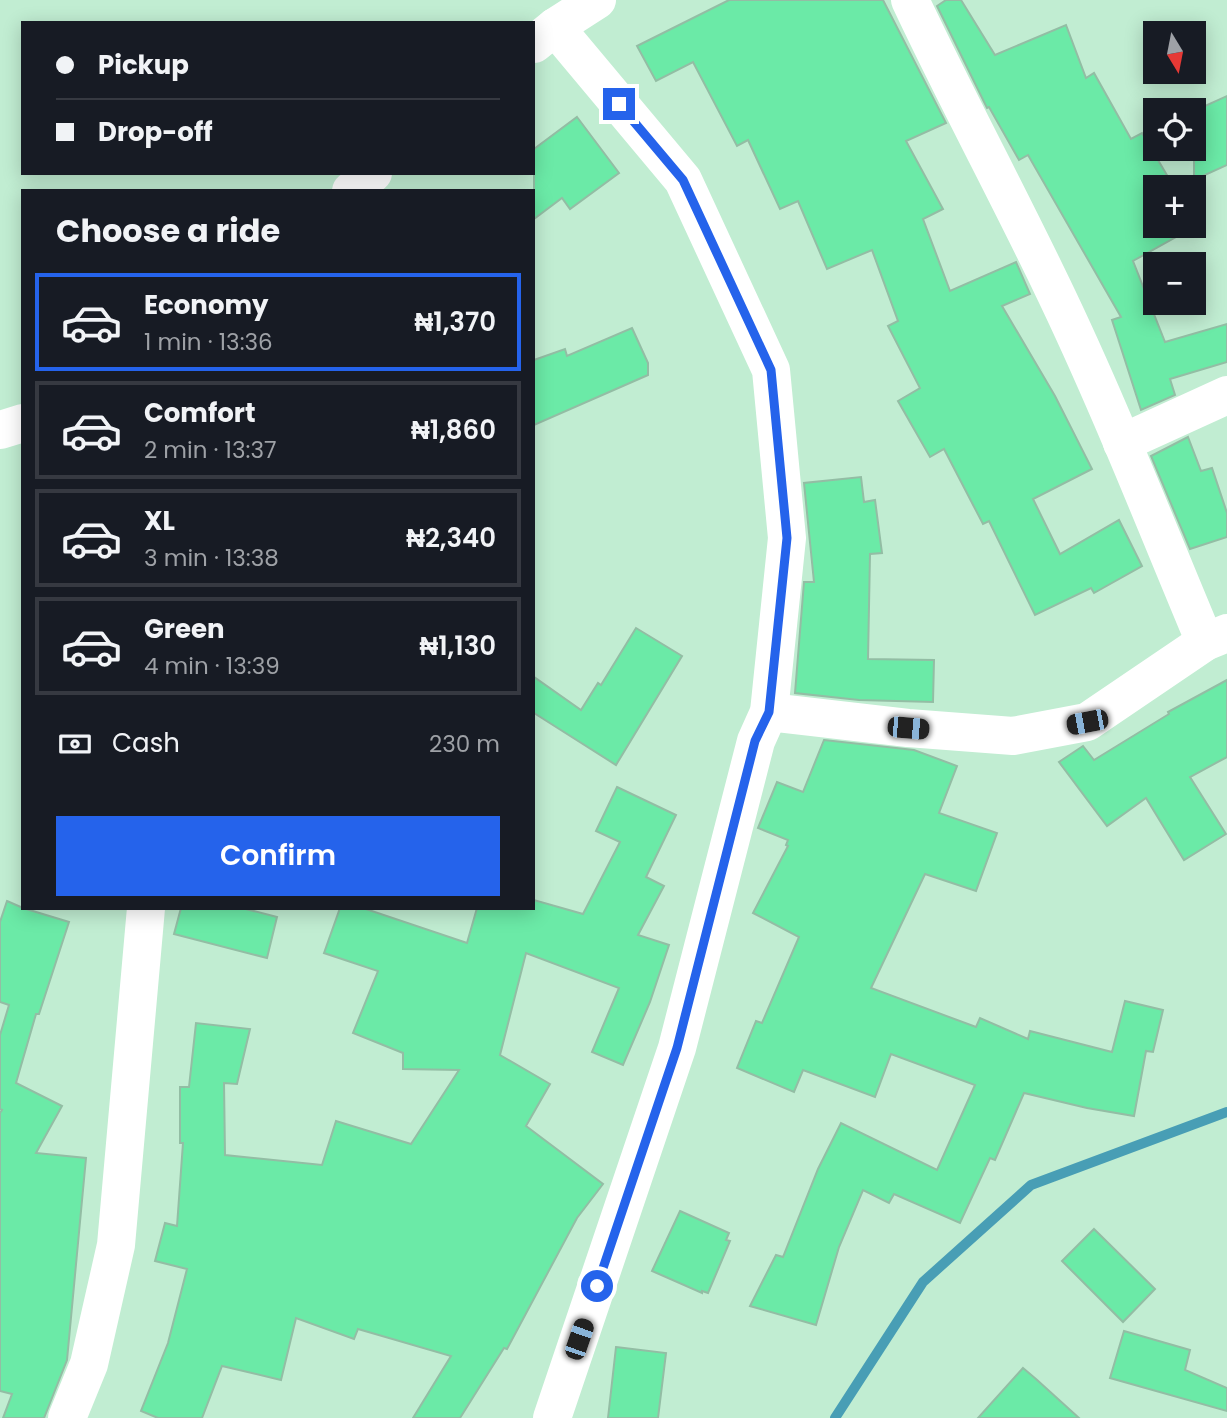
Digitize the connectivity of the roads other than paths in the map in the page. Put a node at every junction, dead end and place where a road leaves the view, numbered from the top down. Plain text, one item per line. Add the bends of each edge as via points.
1 (597, 0) edge
2 (910, 0) edge
3 (544, 35) edge
4 (371, 175) edge
5 (353, 189) edge
6 (1227, 395) edge
7 (21, 424) edge
8 (0, 430) edge
9 (1122, 443) junction
10 (1216, 638) edge
11 (769, 712) junction
12 (146, 910) edge
13 (67, 1418) edge
14 (552, 1418) edge

1 - 3 street
2 - 9 street via 1052,285
3 - 11 street via 683,180 771,370 787,538
4 - 5 street
6 - 9 street
7 - 8 street
9 - 10 street
10 - 11 street via 1087,722 1013,736
11 - 14 street via 755,741 677,1048
12 - 13 street via 116,1245 89,1363

